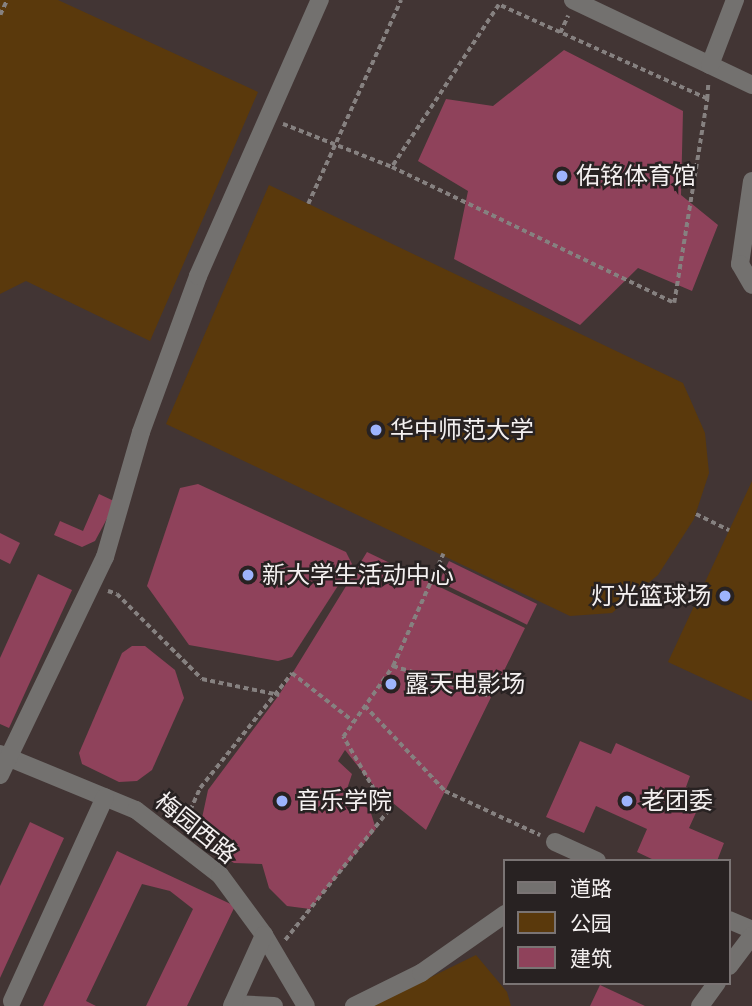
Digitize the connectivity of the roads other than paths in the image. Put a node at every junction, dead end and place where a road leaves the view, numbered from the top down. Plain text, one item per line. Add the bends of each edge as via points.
1 (320, 0) edge
2 (575, 0) edge
3 (735, 0) edge
4 (710, 65) junction
5 (752, 85) edge
6 (752, 181) edge
7 (752, 285) edge
8 (4, 755) edge
9 (0, 775) edge
10 (105, 797) junction
11 (555, 842) road end
12 (593, 859) edge
13 (504, 915) edge
14 (731, 921) edge
15 (752, 930) edge
16 (264, 935) junction
17 (752, 936) edge
18 (731, 963) edge
19 (716, 985) edge
20 (12, 1001) edge
21 (233, 1005) edge
22 (274, 1006) edge
23 (306, 1006) edge
24 (354, 1006) edge
25 (700, 1006) edge

1 - 8 street via 198,276 141,432 105,558
2 - 4 street
3 - 4 street
4 - 5 street
6 - 7 street via 740,264
8 - 9 street
8 - 10 street, 梅园西路
10 - 16 street, 梅园西路 via 136,810 220,875
10 - 20 street
11 - 12 street
13 - 24 street via 421,973
14 - 15 street
16 - 21 street
16 - 23 street, 梅园西路
17 - 18 street
19 - 25 street
21 - 22 street

